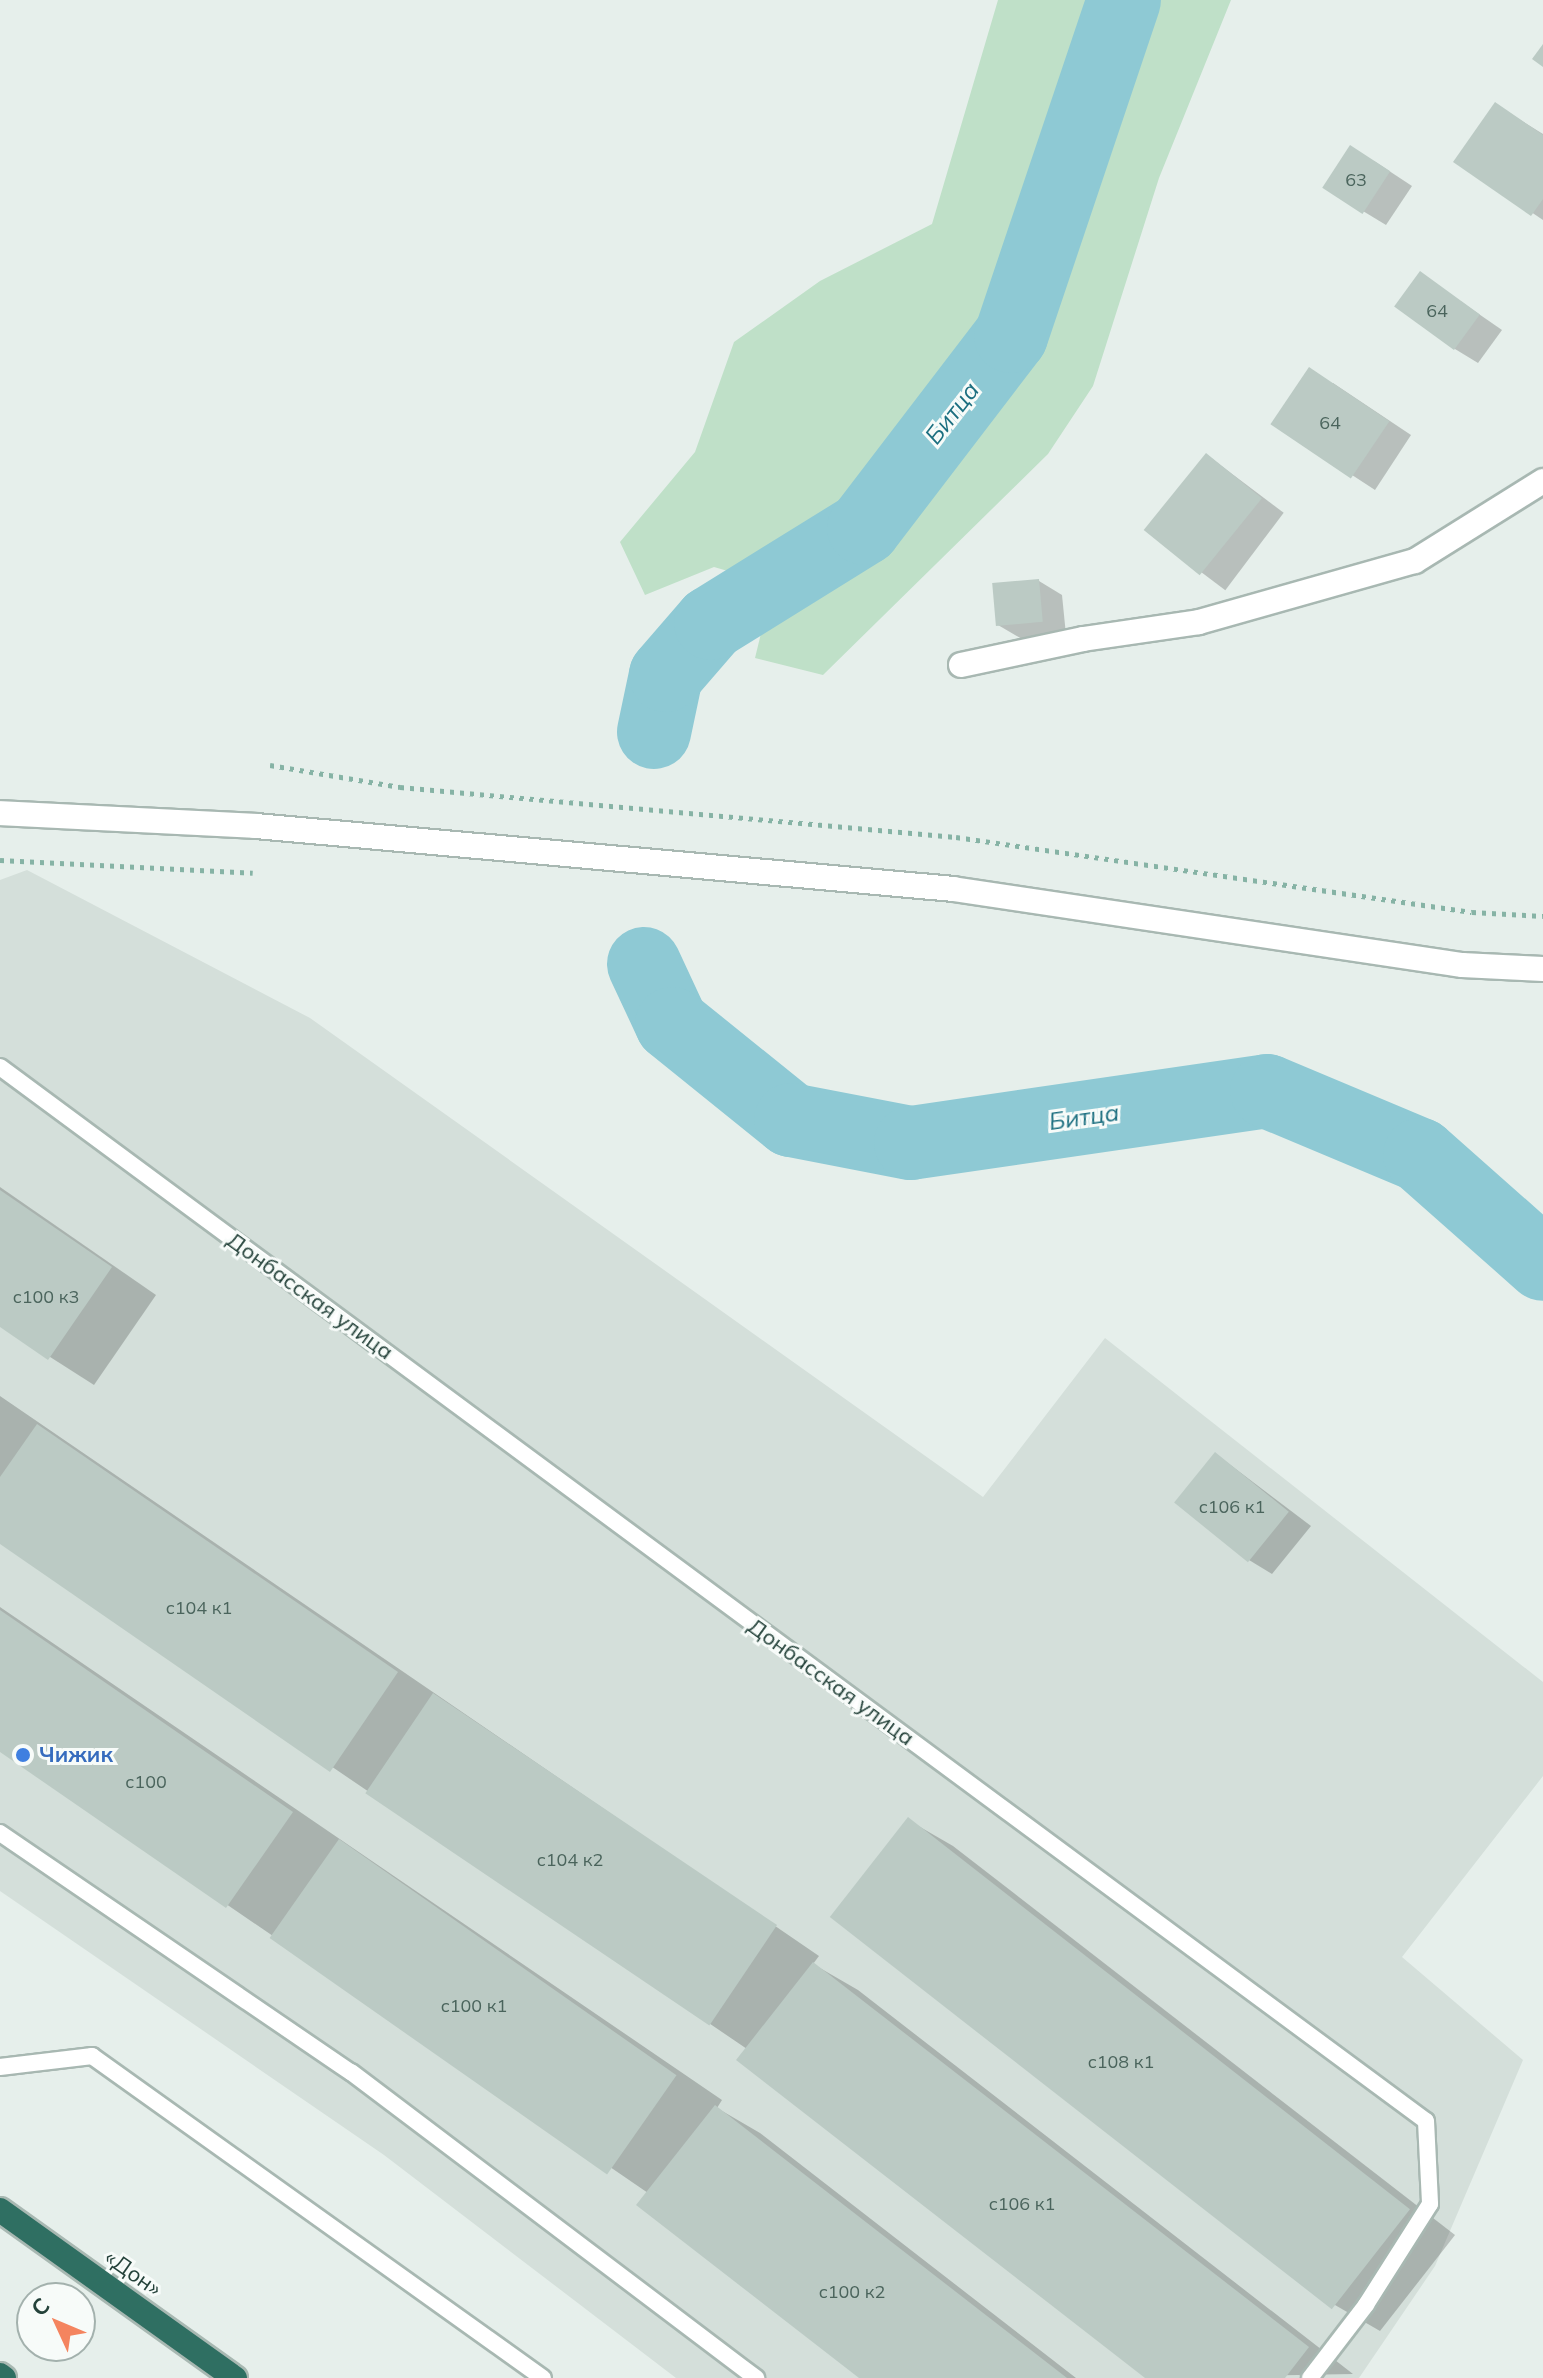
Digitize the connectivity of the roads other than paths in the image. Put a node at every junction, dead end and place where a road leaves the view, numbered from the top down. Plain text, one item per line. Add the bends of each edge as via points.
1 (1543, 481) edge
2 (961, 665) dead end
3 (0, 813) edge
4 (1543, 969) edge
5 (0, 1067) edge
6 (0, 1833) edge
7 (0, 2067) edge
8 (0, 2210) edge
9 (235, 2378) edge
10 (543, 2378) edge
11 (756, 2378) edge
12 (1310, 2378) edge

1 - 2 street via 1415,561 1199,622
3 - 4 street via 256,826 938,888 1170,918 1462,965
5 - 12 lane, Донбасская улица via 1426,2121 1430,2204 1366,2305
6 - 11 lane via 351,2072
7 - 10 lane via 92,2056
8 - 9 highway, «Дон»

